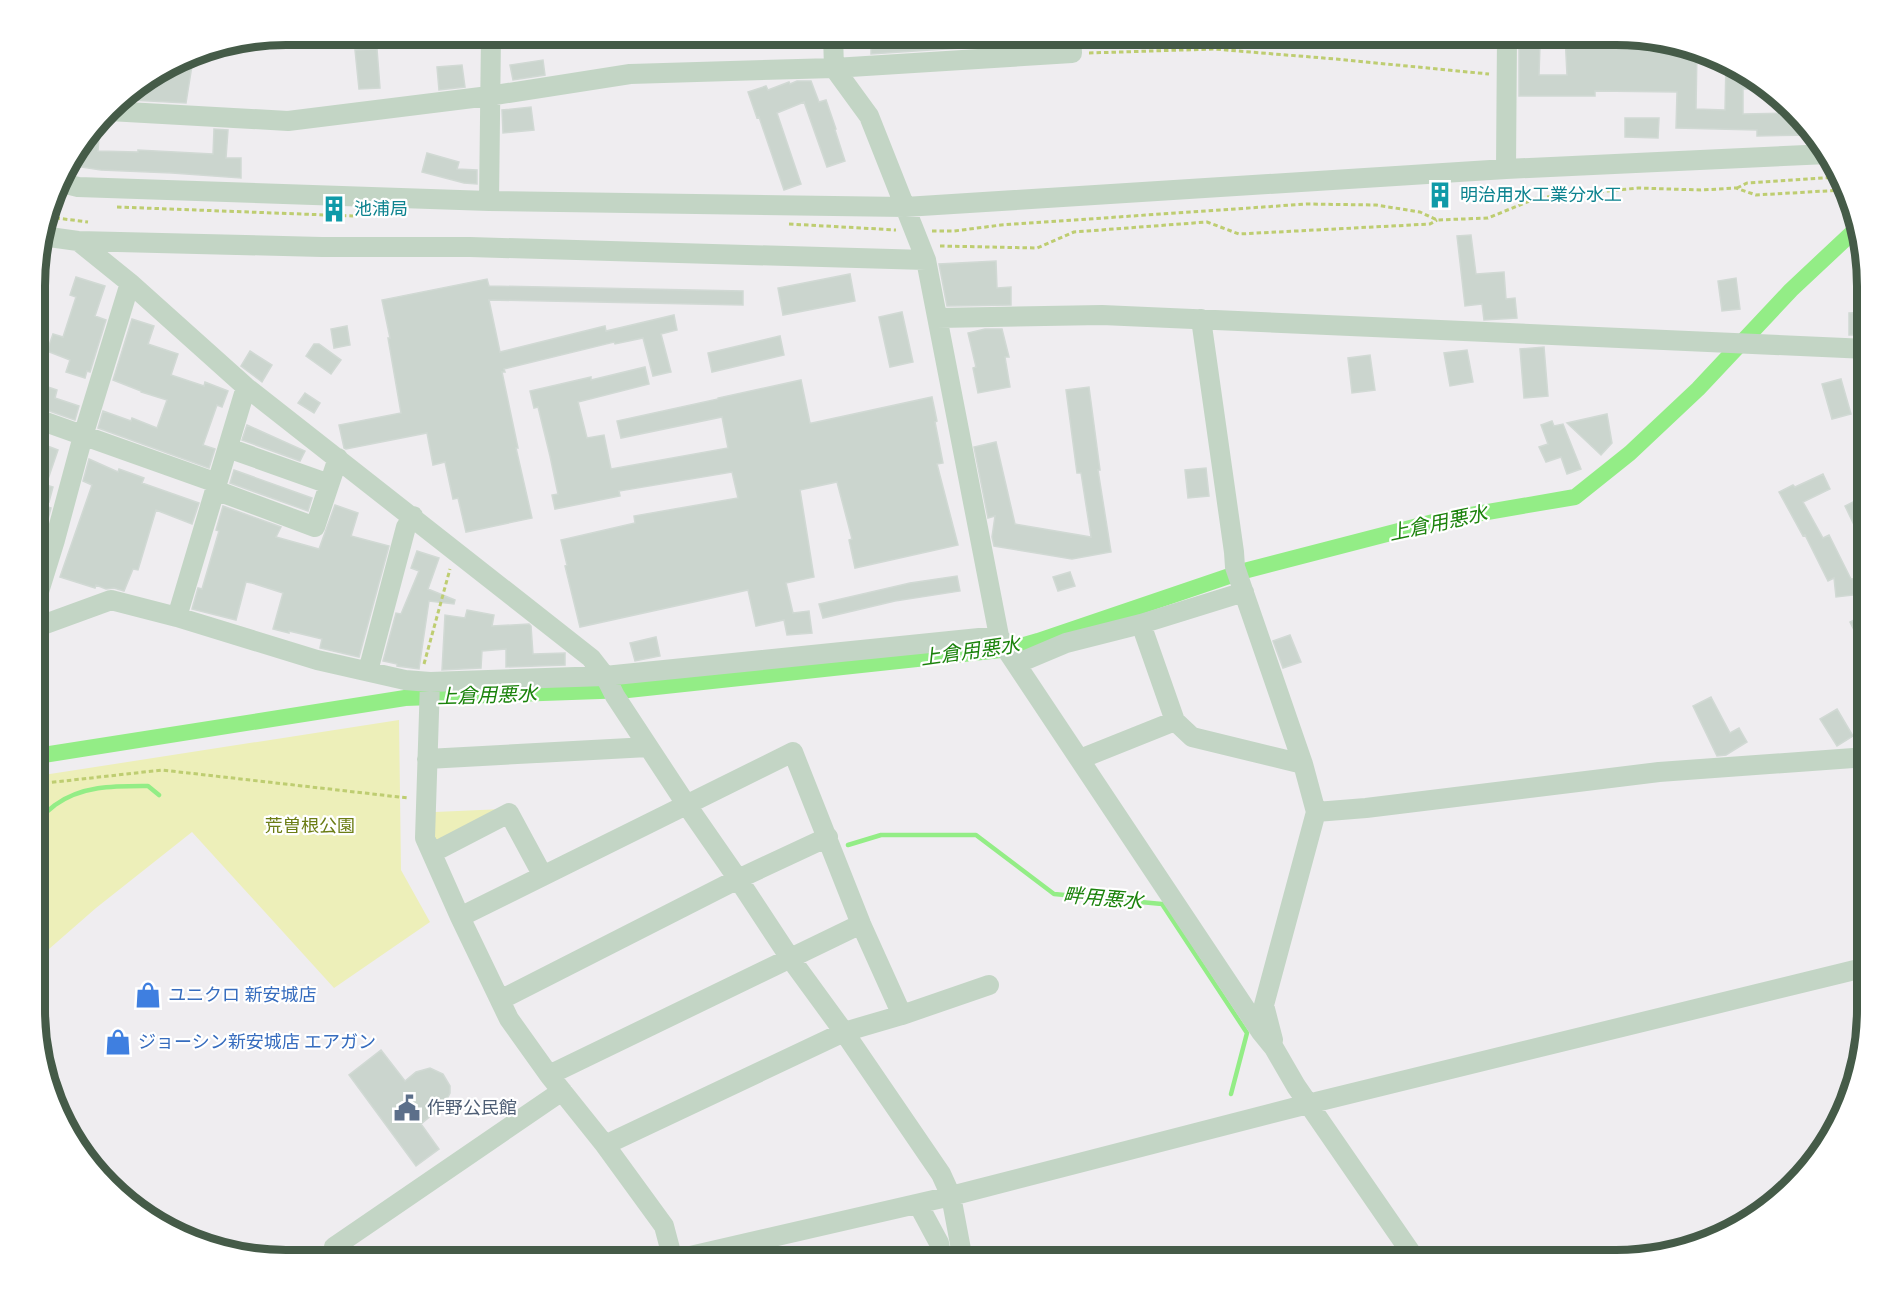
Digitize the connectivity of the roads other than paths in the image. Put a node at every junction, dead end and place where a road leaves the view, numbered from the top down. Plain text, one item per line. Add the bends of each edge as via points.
1 (491, 45) edge
2 (833, 45) edge
3 (1062, 45) edge
4 (1507, 45) edge
5 (834, 68) junction
6 (489, 96) junction
7 (124, 108) edge
8 (1818, 154) edge
9 (1506, 169) junction
10 (67, 184) edge
11 (489, 201) junction
12 (905, 207) junction
13 (50, 237) edge
14 (78, 241) junction
15 (923, 253) junction
16 (130, 283) junction
17 (938, 318) junction
18 (1201, 320) junction
19 (1857, 349) edge
20 (246, 387) junction
21 (45, 422) edge
22 (83, 436) junction
23 (228, 448) junction
24 (338, 458) junction
25 (329, 484) junction
26 (216, 487) junction
27 (412, 516) junction
28 (45, 572) edge
29 (1240, 581) junction
30 (177, 617) junction
31 (45, 624) edge
32 (1141, 624) junction
33 (999, 636) junction
34 (1013, 660) junction
35 (368, 671) junction
36 (605, 676) junction
37 (427, 682) junction
38 (1175, 721) junction
39 (648, 747) junction
40 (1857, 758) edge
41 (428, 759) junction
42 (1080, 759) junction
43 (1303, 764) junction
44 (686, 804) junction
45 (1316, 812) junction
46 (828, 837) junction
47 (432, 854) junction
48 (543, 876) junction
49 (738, 879) junction
50 (460, 917) junction
51 (861, 924) junction
52 (790, 958) junction
53 (1857, 970) edge
54 (989, 985) dead end
55 (500, 1000) junction
56 (902, 1015) junction
57 (844, 1032) junction
58 (1274, 1048) junction
59 (549, 1075) junction
60 (562, 1091) junction
61 (1308, 1104) junction
62 (606, 1145) junction
63 (951, 1196) junction
64 (918, 1204) junction
65 (336, 1250) edge
66 (670, 1250) edge
67 (742, 1250) edge
68 (940, 1250) edge
69 (961, 1250) edge
70 (1409, 1250) edge

1 - 6 street
2 - 5 street
3 - 5 street
4 - 9 street
5 - 6 street via 630,74
5 - 12 street via 869,116
6 - 7 street via 288,121
6 - 11 street
8 - 9 street
9 - 12 street
10 - 11 street
11 - 12 street
12 - 15 street
13 - 14 street
14 - 15 street
14 - 16 street
15 - 17 street
16 - 20 street
16 - 22 street
17 - 18 street via 1102,315
17 - 33 street
18 - 19 street
18 - 29 street
20 - 23 street
20 - 24 street
21 - 22 street
22 - 26 street
22 - 28 street
23 - 25 street
23 - 26 street
24 - 25 street
24 - 27 street
25 - 26 street via 315,527
26 - 30 street
27 - 35 street
27 - 36 street via 591,658
29 - 32 street
29 - 43 street
30 - 31 street via 111,600
30 - 35 street via 317,660
32 - 34 street
32 - 38 street
33 - 34 street
33 - 36 street
34 - 42 street
35 - 37 street
36 - 37 street
36 - 39 street
37 - 41 street
38 - 42 street
38 - 43 street via 1192,737
39 - 41 street
39 - 44 street
40 - 45 street via 1659,772
41 - 47 street via 425,838
42 - 58 street
43 - 45 street
44 - 46 street via 793,752
44 - 48 street
44 - 49 street
45 - 58 street via 1264,1005
46 - 49 street
46 - 51 street
47 - 48 street via 509,813
47 - 50 street
48 - 50 street
49 - 52 street
49 - 55 street
50 - 55 street
51 - 52 street
51 - 56 street
52 - 57 street
52 - 59 street
53 - 61 street
54 - 56 street
55 - 59 street
56 - 57 street
57 - 62 street
57 - 63 street via 941,1174
58 - 61 street
59 - 60 street
60 - 62 street
60 - 65 street via 334,1247
61 - 63 street
61 - 70 street
62 - 66 street via 664,1226
63 - 64 street
63 - 69 street
64 - 67 street
64 - 68 street

